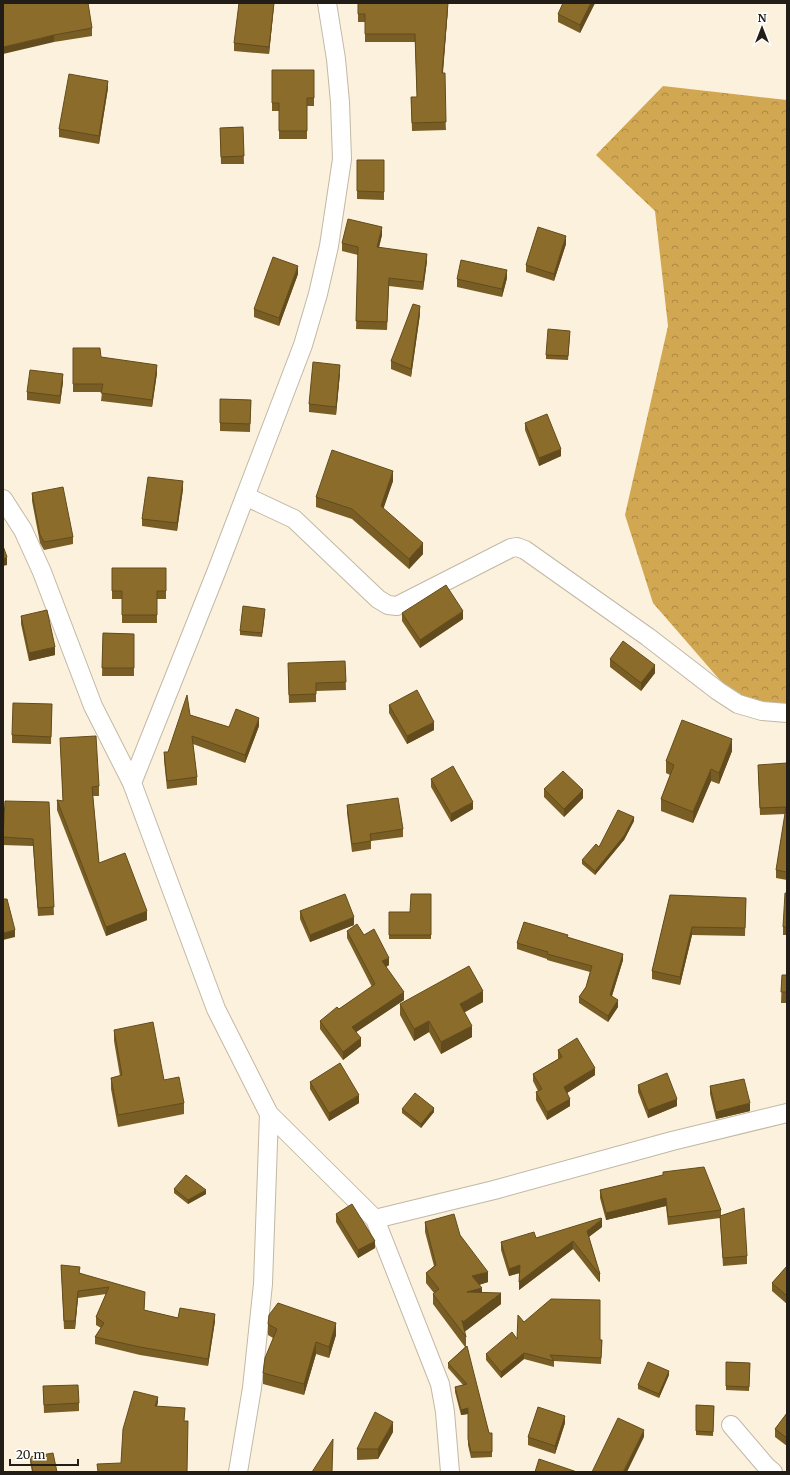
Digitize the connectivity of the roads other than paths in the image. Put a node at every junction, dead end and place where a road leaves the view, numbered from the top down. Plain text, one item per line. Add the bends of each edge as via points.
1 (327, 3) edge
2 (245, 496) junction
3 (3, 499) edge
4 (787, 713) edge
5 (132, 782) junction
6 (787, 1113) edge
7 (269, 1114) junction
8 (375, 1219) junction
9 (731, 1425) dead end
10 (238, 1472) edge
11 (450, 1472) edge
12 (773, 1472) edge

1 - 2 street via 338,80 342,159 329,246 303,345
2 - 4 street via 294,519 378,599 388,605 397,606 511,548 525,550 648,637 718,692 738,704 762,711
2 - 5 street
3 - 5 street via 23,530 42,572 93,706
5 - 7 street via 216,1008
6 - 8 street
7 - 8 street
7 - 10 street via 263,1284 252,1388
8 - 11 street via 440,1384
9 - 12 street

